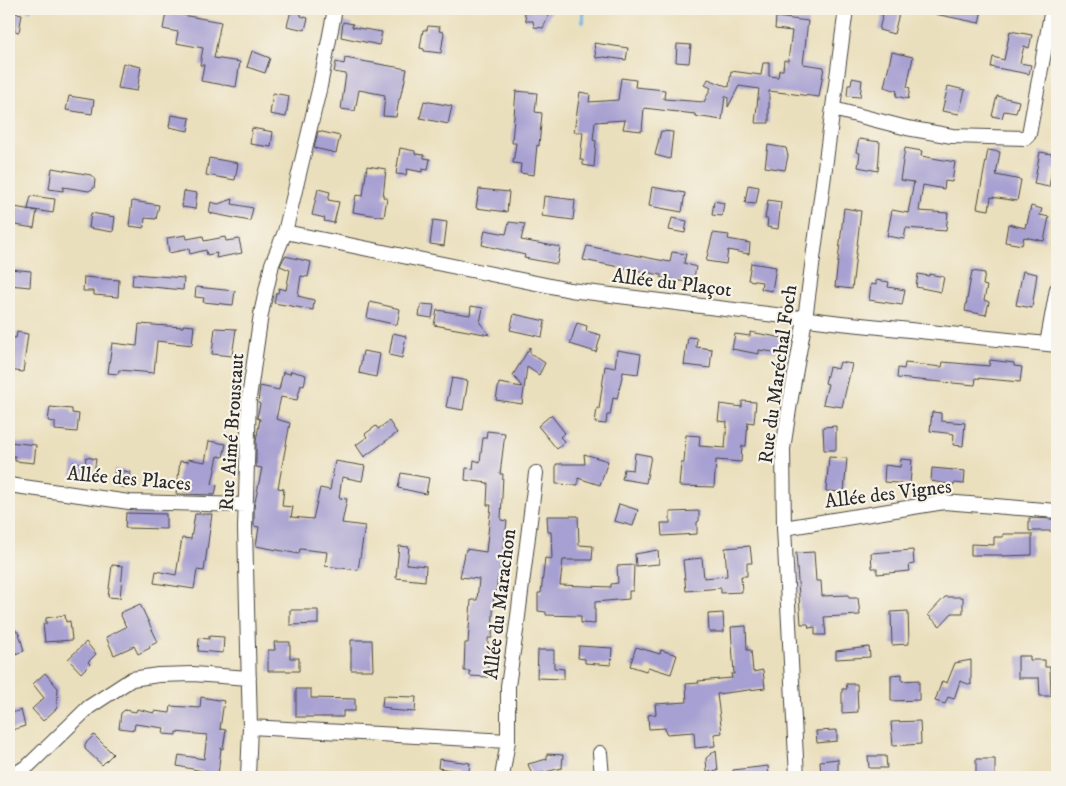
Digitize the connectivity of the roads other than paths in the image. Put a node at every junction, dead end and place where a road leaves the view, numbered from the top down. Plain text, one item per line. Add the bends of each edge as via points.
1 (335, 9) edge
2 (846, 9) edge
3 (1052, 9) edge
4 (833, 109) junction
5 (285, 232) junction
6 (1057, 288) edge
7 (805, 318) junction
8 (1052, 345) edge
9 (536, 473) dead end
10 (9, 485) edge
11 (246, 505) junction
12 (1057, 511) edge
13 (784, 528) junction
14 (249, 678) junction
15 (250, 727) junction
16 (508, 741) junction
17 (600, 753) dead end
18 (11, 777) edge
19 (248, 777) edge
20 (502, 777) edge
21 (602, 777) edge
22 (797, 777) edge

1 - 5 street, Rue Aimé Broustaut
2 - 4 street, Rue du Maréchal Foch
3 - 4 street via 1029,134 1025,138 952,136
4 - 7 street, Rue du Maréchal Foch
5 - 7 street, Allée du Plaçot via 570,290
5 - 11 street, Rue Aimé Broustaut via 272,264 261,314 249,398
6 - 8 street
7 - 8 street, Allée du Plaçot
7 - 13 street, Rue du Maréchal Foch via 783,449
9 - 16 street, Allée du Marachon via 508,686
10 - 11 street, Allée des Places via 129,502
11 - 14 street, Rue Aimé Broustaut
12 - 13 street, Allée des Vignes via 944,502
13 - 22 street, Rue du Maréchal Foch
14 - 15 street, Rue Aimé Broustaut
14 - 18 street via 193,674 132,679 89,707 29,765
15 - 16 street
15 - 19 street, Rue Aimé Broustaut
16 - 20 street, Allée du Marachon
17 - 21 street

